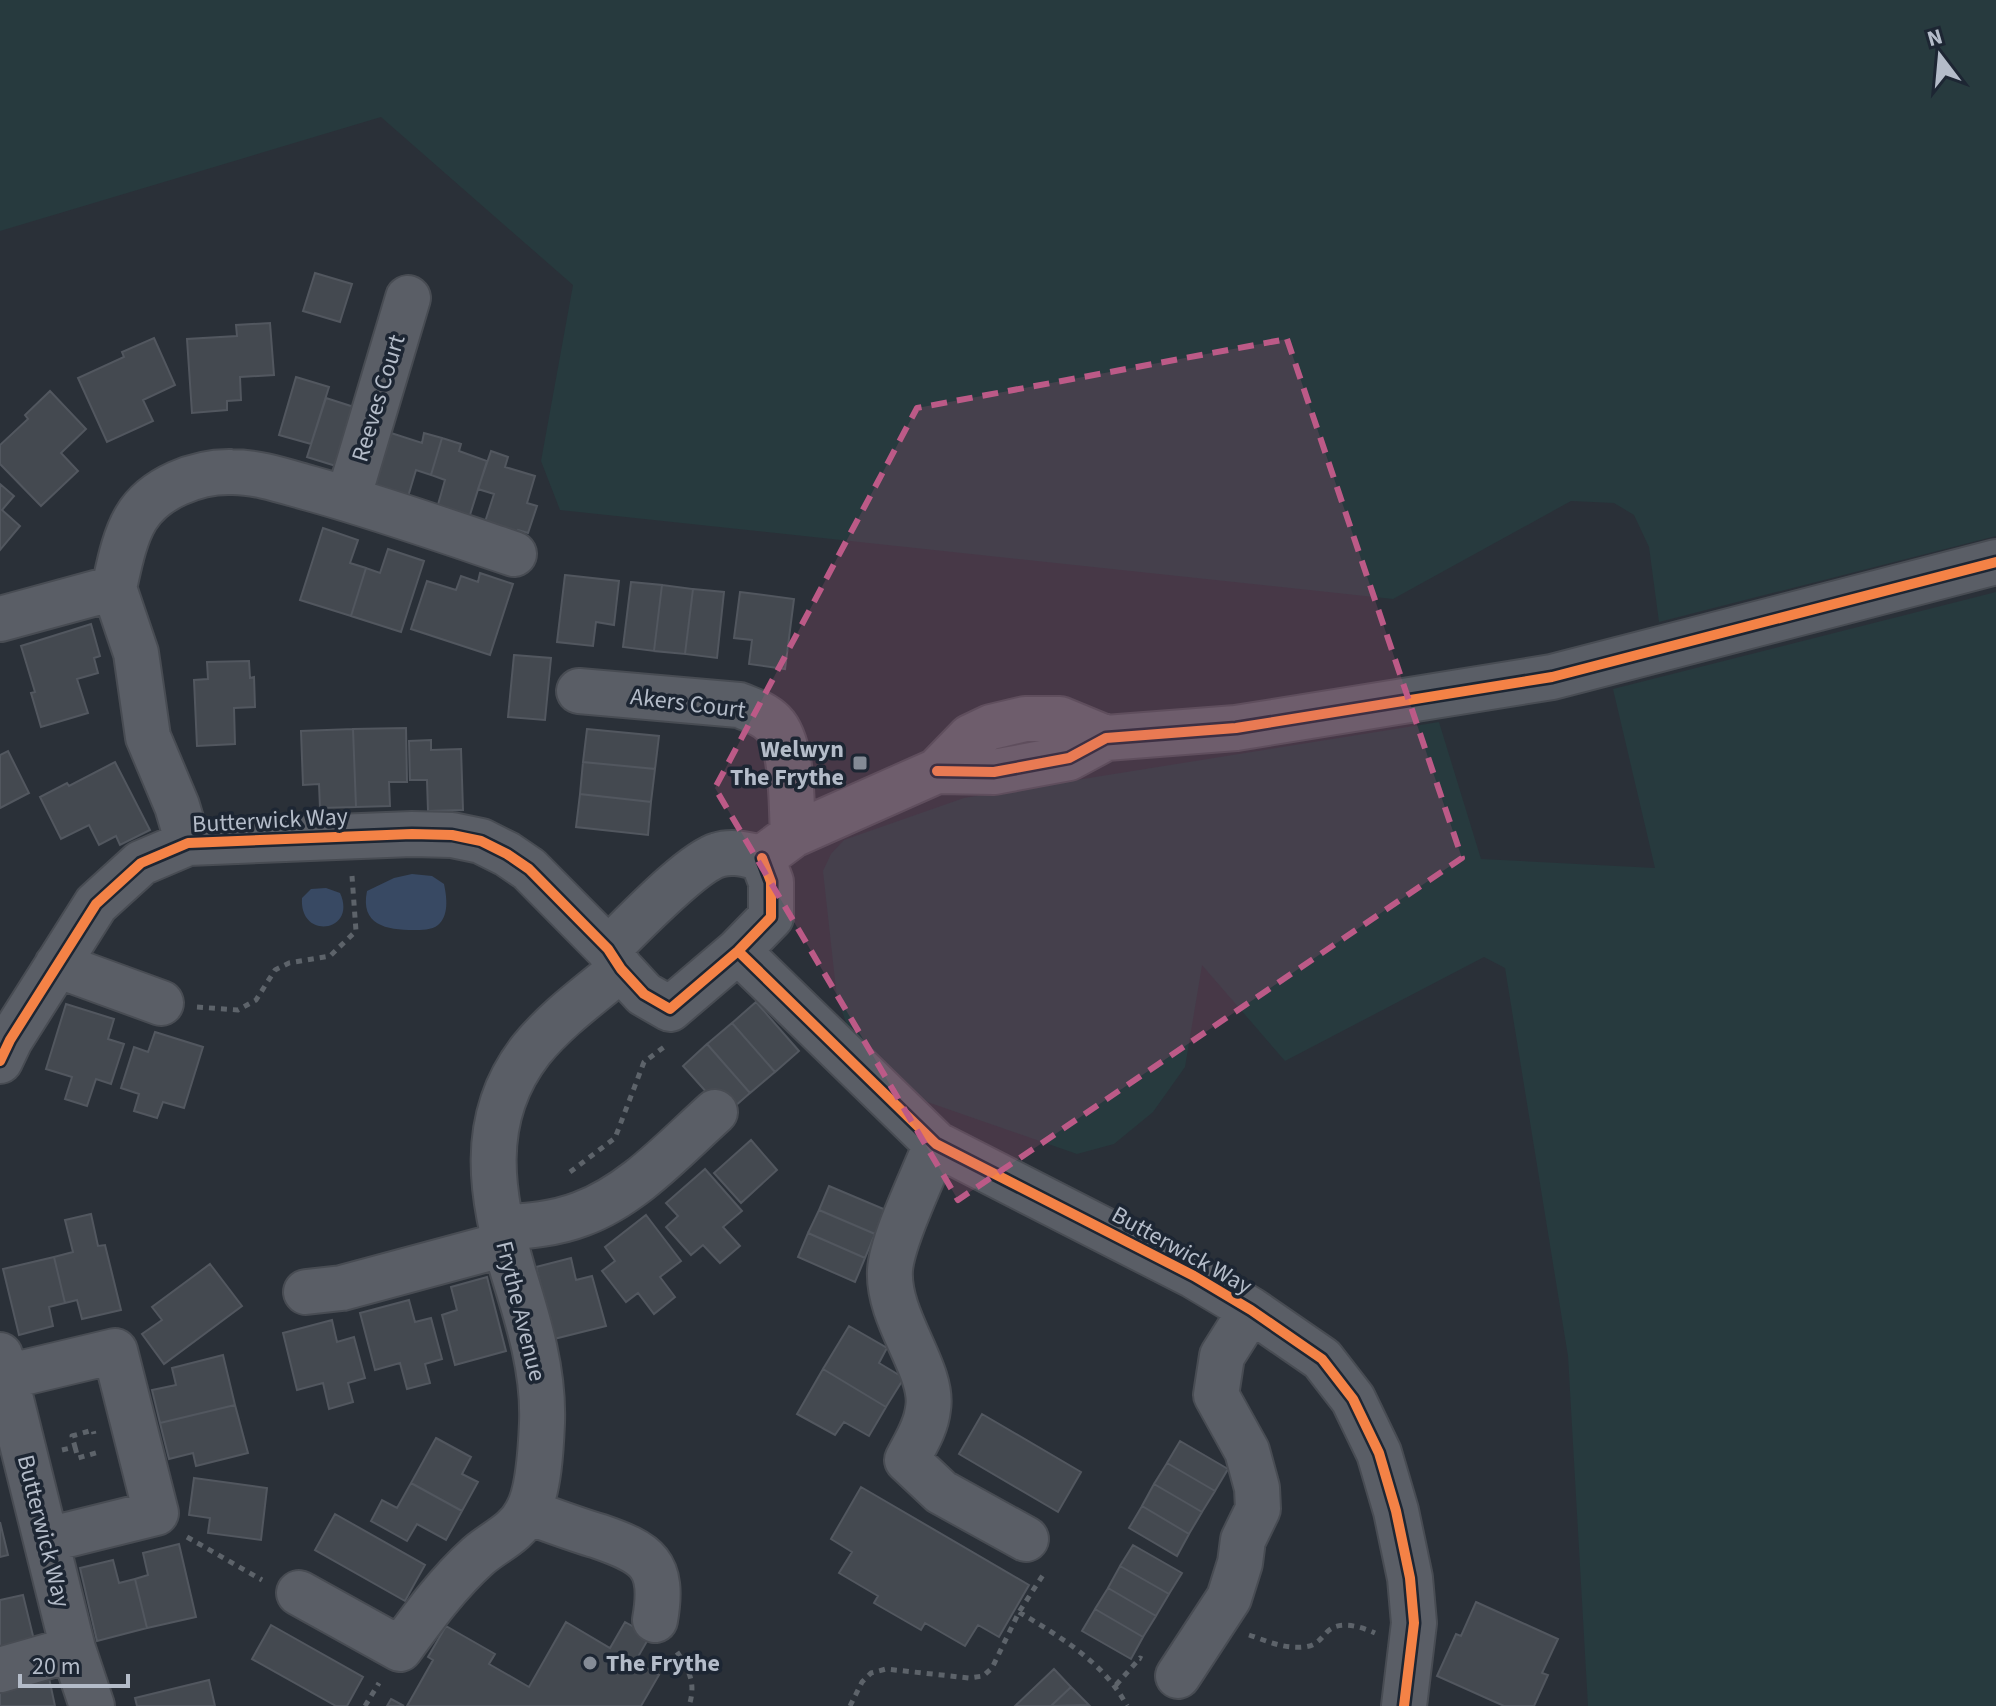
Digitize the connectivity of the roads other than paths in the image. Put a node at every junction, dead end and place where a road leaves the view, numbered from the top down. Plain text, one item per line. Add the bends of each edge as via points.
1 (408, 298) dead end
2 (348, 499) junction
3 (514, 554) dead end
4 (1996, 562) edge
5 (114, 588) junction
6 (0, 619) edge
7 (579, 691) dead end
8 (188, 843) junction
9 (778, 847) junction
10 (738, 951) junction
11 (614, 959) junction
12 (57, 965) junction
13 (161, 1003) road end
14 (0, 1061) edge
15 (715, 1112) dead end
16 (936, 1144) junction
17 (503, 1236) junction
18 (306, 1292) dead end
19 (1251, 1310) junction
20 (3, 1366) edge
21 (528, 1512) junction
22 (1026, 1539) road end
23 (47, 1540) junction
24 (299, 1593) road end
25 (655, 1620) road end
26 (73, 1649) junction
27 (0, 1670) edge
28 (1178, 1676) dead end
29 (1407, 1705) edge
30 (92, 1706) edge

1 - 2 street, Reeves Court
2 - 3 street
2 - 5 street via 253,473 201,475 155,498 136,518
4 - 9 street via 1552,677 1236,728 1106,738 1069,758 994,772 937,771
5 - 6 street
5 - 8 street via 136,653 148,737
7 - 9 street, Akers Court via 739,705 760,713 775,725 786,746
8 - 11 street, Butterwick Way via 349,835 452,835 481,841 529,869
8 - 12 street, Butterwick Way via 141,863 120,881 96,904
9 - 10 street, Akers Court via 771,917
9 - 11 street, Frythe Avenue via 718,855 696,866
10 - 11 street, Butterwick Way via 670,1009 644,994
10 - 16 street, Butterwick Way
11 - 17 street, Frythe Avenue via 532,1049 509,1083 497,1116 493,1157
12 - 13 street
12 - 14 street, Butterwick Way
15 - 17 street via 617,1196 583,1214
16 - 19 street, Butterwick Way via 1182,1269
16 - 22 street via 890,1267 894,1307 927,1386 929,1407 907,1460 941,1492
17 - 18 street via 342,1288
17 - 21 street, Frythe Avenue via 538,1364 540,1459
19 - 28 street via 1222,1356 1216,1395 1247,1451 1258,1509 1243,1540 1229,1598
19 - 29 street, Butterwick Way via 1322,1359 1353,1399 1379,1453 1410,1578 1414,1623
20 - 23 street, Butterwick Way
20 - 23 street via 115,1351 156,1513
21 - 24 street via 444,1591 400,1649
21 - 25 street via 626,1544 644,1557 658,1590
23 - 26 street, Butterwick Way
26 - 27 street
26 - 30 street, Butterwick Way

